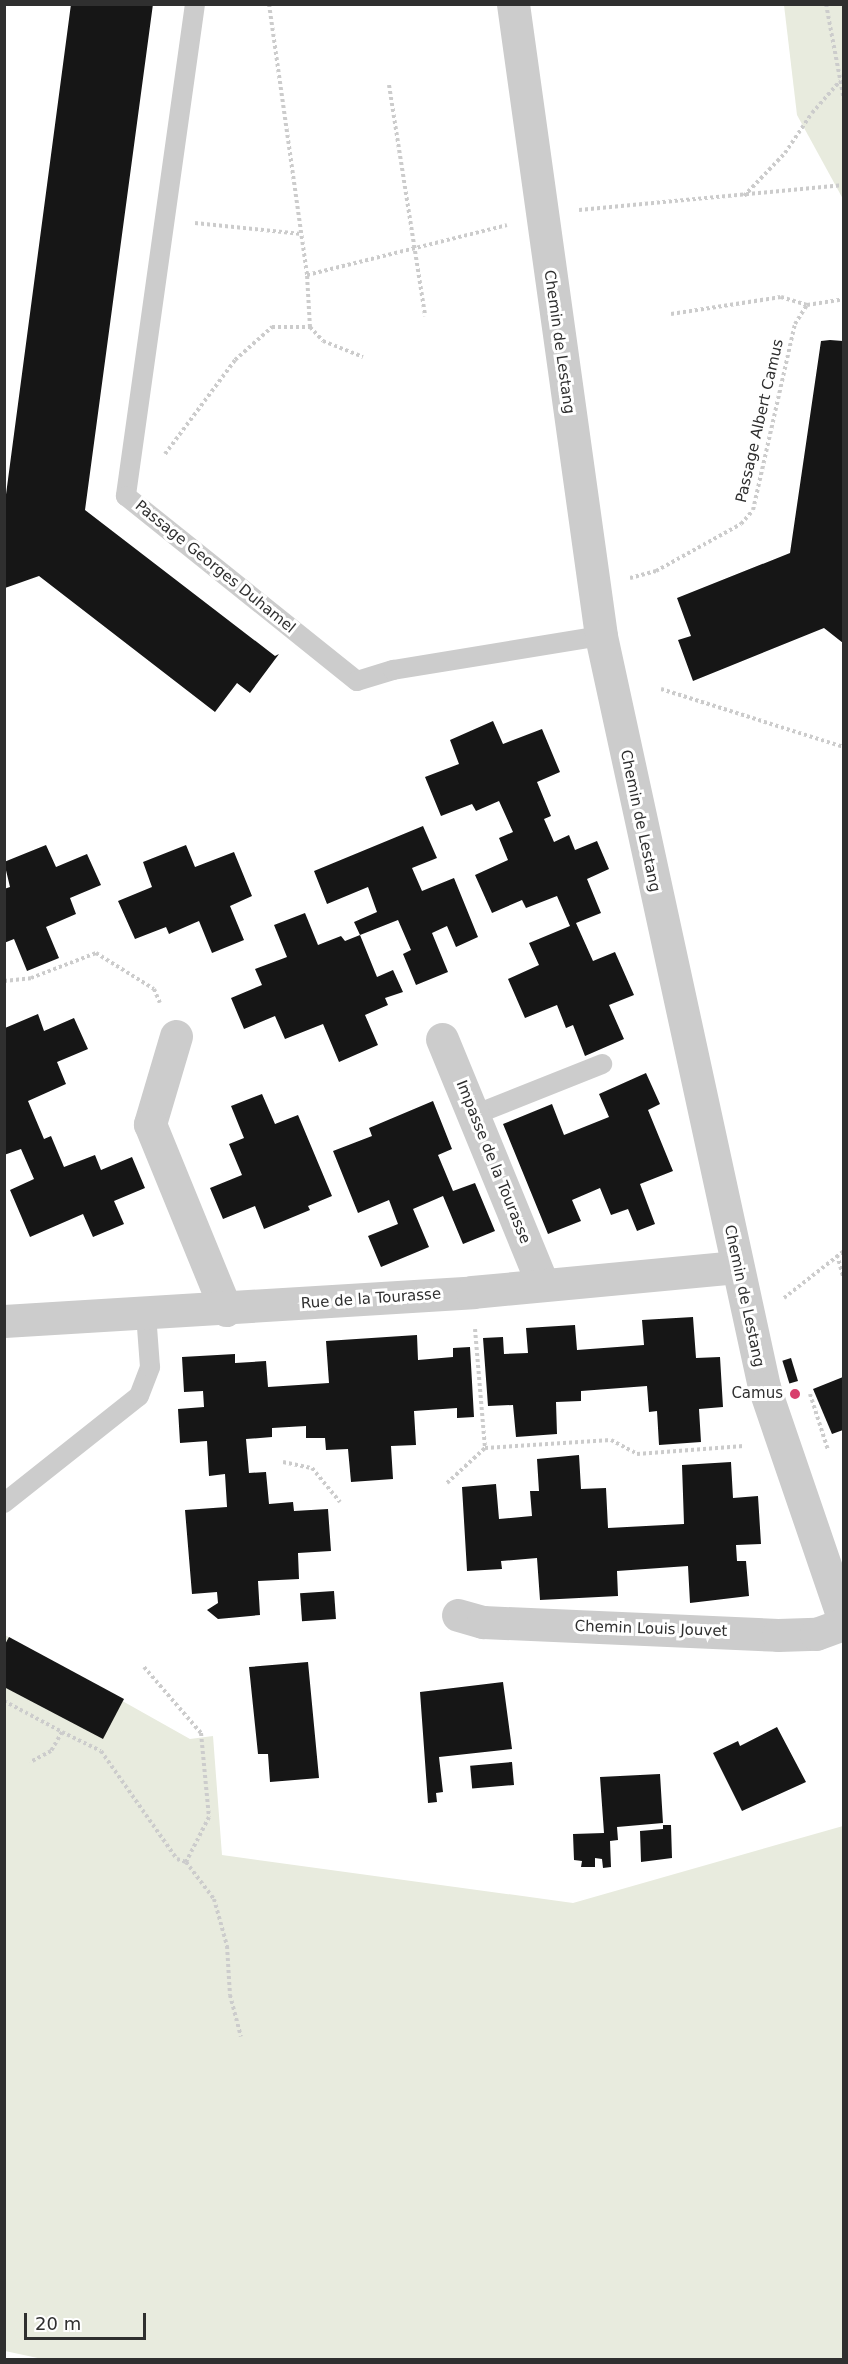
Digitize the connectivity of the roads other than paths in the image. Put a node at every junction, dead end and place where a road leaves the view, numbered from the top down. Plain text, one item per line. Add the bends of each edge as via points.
1 (195, 4) edge
2 (513, 4) edge
3 (601, 636) junction
4 (176, 1036) road end
5 (442, 1039) dead end
6 (602, 1064) dead end
7 (474, 1116) junction
8 (737, 1267) junction
9 (543, 1285) junction
10 (226, 1310) junction
11 (146, 1314) junction
12 (4, 1321) edge
13 (4, 1503) edge
14 (839, 1588) edge
15 (459, 1615) dead end
16 (843, 1623) edge

1 - 3 lane, Passage Georges Duhamel via 126,496 357,681 393,670
2 - 3 street, Chemin de Lestang
3 - 8 street, Chemin de Lestang
4 - 10 street via 150,1124
5 - 7 street, Impasse de la Tourasse
6 - 7 lane
7 - 9 street, Impasse de la Tourasse
8 - 9 street, Rue de la Tourasse
8 - 14 street, Chemin de Lestang via 780,1443
9 - 10 street, Rue de la Tourasse
10 - 11 street, Rue de la Tourasse
11 - 12 street, Rue de la Tourasse
11 - 13 lane via 150,1368 139,1396
14 - 16 street, Chemin de Lestang
15 - 16 street, Chemin Louis Jouvet via 483,1622 778,1635 816,1634

